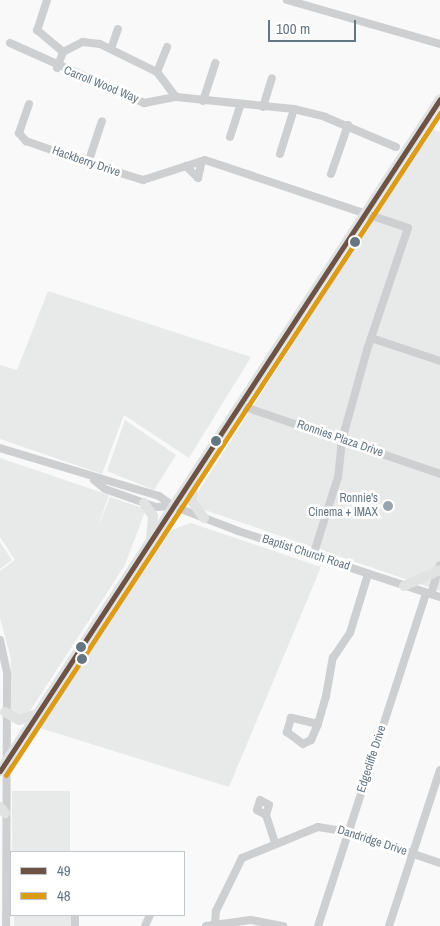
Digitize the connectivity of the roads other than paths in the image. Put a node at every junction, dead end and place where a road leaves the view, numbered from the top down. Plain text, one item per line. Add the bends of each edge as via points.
1 (47, 0) edge
2 (287, 0) edge
3 (118, 29) dead end
4 (10, 43) dead end
5 (440, 44) edge
6 (167, 47) dead end
7 (111, 49) junction
8 (63, 52) junction
9 (215, 63) dead end
10 (57, 68) junction
11 (157, 72) junction
12 (272, 78) dead end
13 (176, 97) junction
14 (440, 99) edge
15 (204, 101) junction
16 (29, 104) dead end
17 (241, 104) junction
18 (263, 106) junction
19 (294, 109) junction
20 (102, 121) dead end
21 (348, 125) junction
22 (230, 137) dead end
23 (400, 149) junction
24 (280, 154) dead end
25 (202, 161) junction
26 (88, 164) junction
27 (186, 166) junction
28 (332, 174) dead end
29 (365, 213) junction
30 (371, 338) junction
31 (440, 361) edge
32 (240, 405) junction
33 (342, 440) junction
34 (0, 448) edge
35 (440, 474) edge
36 (193, 475) junction
37 (94, 480) junction
38 (144, 503) junction
39 (173, 506) junction
40 (204, 518) junction
41 (150, 541) junction
42 (313, 556) junction
43 (440, 568) edge
44 (368, 574) junction
45 (404, 586) junction
46 (429, 593) junction
47 (440, 597) edge
48 (0, 640) edge
49 (5, 712) junction
50 (37, 714) junction
51 (318, 724) dead end
52 (2, 767) edge
53 (440, 770) edge
54 (2, 810) edge
55 (266, 815) dead end
56 (349, 832) junction
57 (275, 842) junction
58 (412, 854) junction
59 (440, 862) edge
60 (4, 924) edge
61 (215, 924) junction
62 (206, 926) edge
63 (283, 926) edge
64 (318, 926) edge
65 (389, 926) edge

1 - 8 street via 37,30
2 - 5 street
3 - 7 street
4 - 10 street
6 - 11 street
7 - 8 street, Carroll Wood Way via 83,42
7 - 11 street, Carroll Wood Way
8 - 10 street, Carroll Wood Way
9 - 15 street
10 - 13 street, Carroll Wood Way via 144,103
11 - 13 street, Carroll Wood Way
12 - 18 street
13 - 15 street, Carroll Wood Way
14 - 23 main road
15 - 17 street, Carroll Wood Way
16 - 26 street, Hackberry Drive via 19,134 26,141
17 - 18 street, Carroll Wood Way
17 - 22 street
18 - 19 street, Carroll Wood Way
19 - 21 street, Carroll Wood Way
19 - 24 street
20 - 26 street
21 - 23 street, Carroll Wood Way
21 - 28 street
23 - 29 main road
25 - 27 street, Hackberry Drive
25 - 27 street via 198,178
25 - 29 street
26 - 27 street, Hackberry Drive via 143,180
29 - 30 street via 408,228
29 - 32 main road
30 - 31 street
30 - 33 street
32 - 33 street, Ronnies Plaza Drive
32 - 36 main road
33 - 35 street, Ronnies Plaza Drive
33 - 42 street via 338,477
34 - 37 street, Baptist Church Road
36 - 39 main road
36 - 40 main road via 192,501
37 - 38 street, Baptist Church Road via 105,489
37 - 39 street, Baptist Church Road via 125,485 159,496
38 - 39 street, Baptist Church Road
38 - 41 main road via 153,516
39 - 40 street, Baptist Church Road
39 - 41 main road
40 - 42 street, Baptist Church Road
41 - 50 main road
42 - 44 street, Baptist Church Road
43 - 45 main road
43 - 46 street
44 - 45 street, Baptist Church Road
44 - 51 street via 350,633 333,658
45 - 46 street, Baptist Church Road
46 - 47 street, Baptist Church Road
46 - 56 street, Edgecliffe Drive
48 - 49 street via 7,674
49 - 50 main road via 19,720
49 - 52 street
50 - 52 main road
52 - 54 street
53 - 58 street
54 - 60 street
55 - 57 street
56 - 57 street, Dandridge Drive via 318,827
56 - 58 street, Dandridge Drive
56 - 64 street, Edgecliffe Drive
57 - 61 street, Dandridge Drive via 236,864 216,911
58 - 59 street, Dandridge Drive
58 - 65 street
61 - 62 street
61 - 63 street via 251,920

